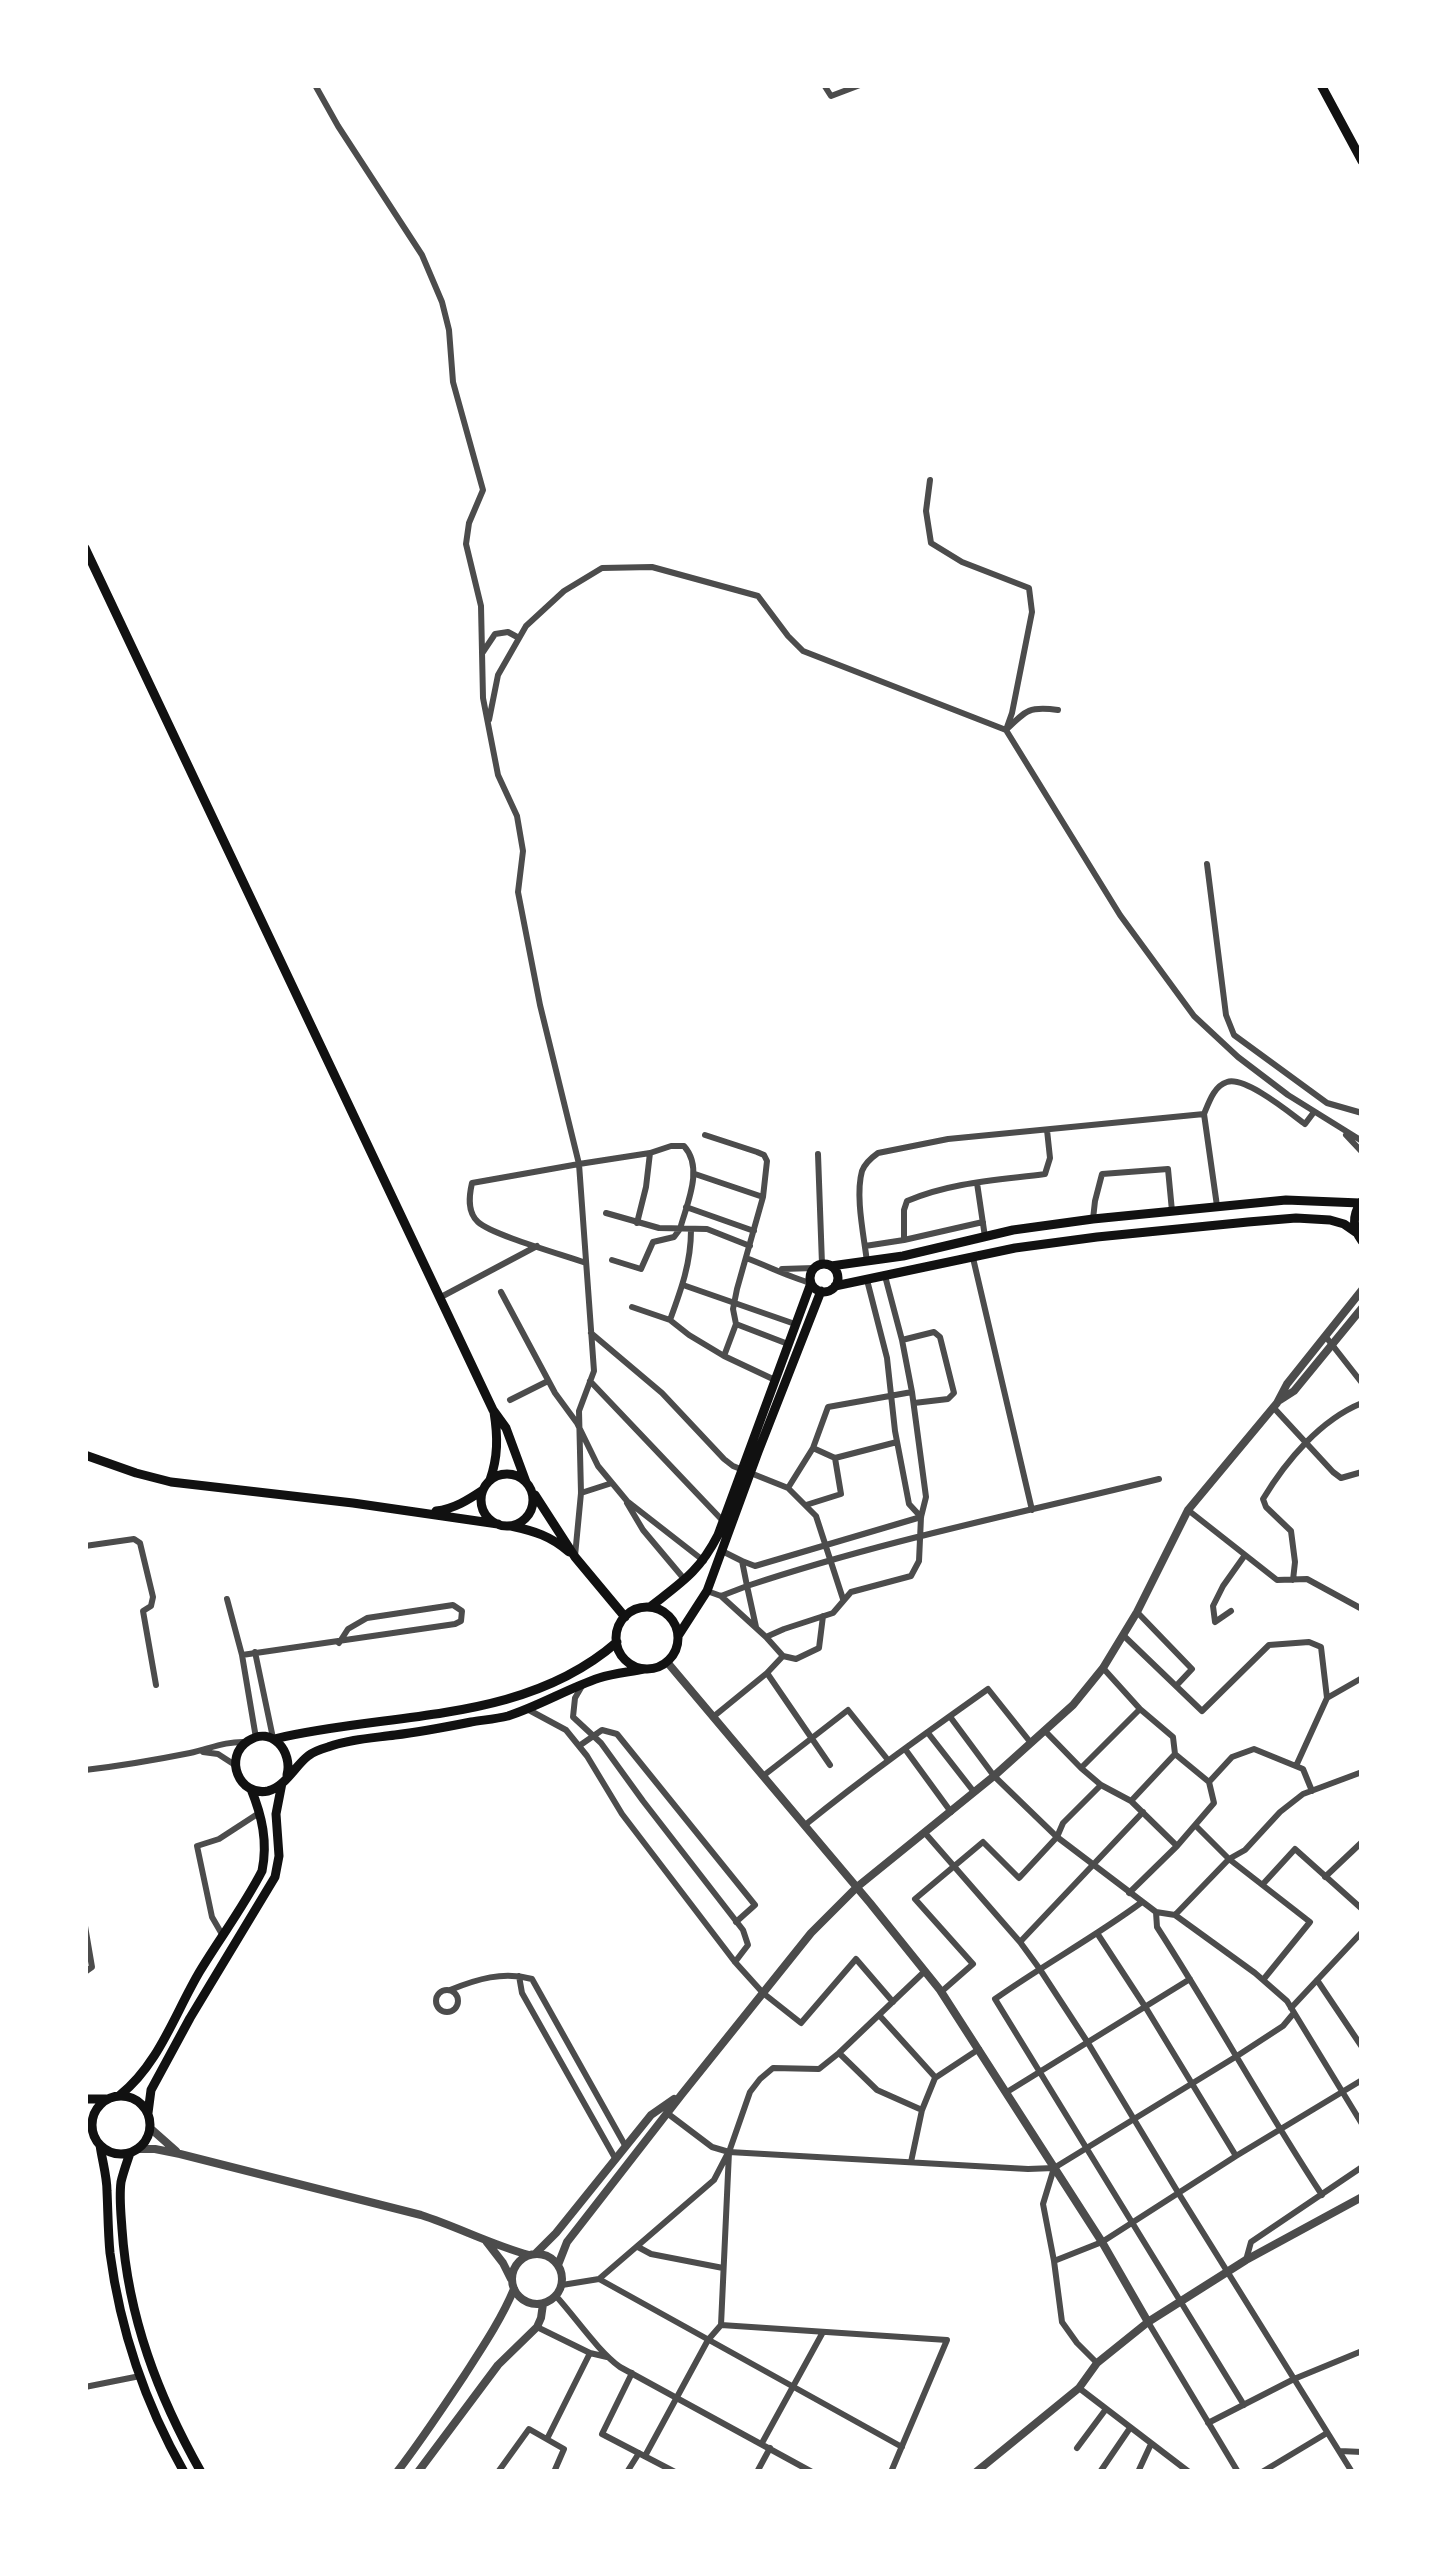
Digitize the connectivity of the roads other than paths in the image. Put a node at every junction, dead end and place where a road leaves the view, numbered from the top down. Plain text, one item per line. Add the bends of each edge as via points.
1 (316, 85) edge
2 (824, 85) edge
3 (860, 85) edge
4 (1322, 85) edge
5 (1362, 162) edge
6 (930, 480) dead end
7 (85, 548) edge
8 (520, 638) junction
9 (482, 653) junction
10 (482, 674) junction
11 (498, 675) junction
12 (1058, 710) dead end
13 (488, 721) junction
14 (1006, 730) junction
15 (1207, 864) dead end
16 (1314, 1112) junction
17 (1362, 1113) edge
18 (1204, 1114) junction
19 (1047, 1130) junction
20 (1342, 1130) junction
21 (705, 1136) dead end
22 (1362, 1141) edge
23 (1362, 1152) edge
24 (650, 1154) junction
25 (818, 1154) dead end
26 (578, 1164) junction
27 (695, 1174) junction
28 (978, 1183) junction
29 (763, 1197) junction
30 (1361, 1202) edge
31 (1217, 1206) junction
32 (686, 1207) junction
33 (1172, 1211) junction
34 (606, 1213) dead end
35 (1093, 1219) junction
36 (983, 1222) junction
37 (637, 1223) junction
38 (680, 1229) junction
39 (690, 1230) junction
40 (754, 1232) junction
41 (984, 1237) junction
42 (1359, 1237) edge
43 (904, 1240) junction
44 (537, 1246) junction
45 (750, 1246) junction
46 (865, 1246) junction
47 (746, 1258) junction
48 (973, 1258) junction
49 (612, 1260) dead end
50 (867, 1262) junction
51 (586, 1263) junction
52 (822, 1266) junction
53 (776, 1269) junction
54 (885, 1276) junction
55 (867, 1280) junction
56 (811, 1283) junction
57 (683, 1285) junction
58 (835, 1286) junction
59 (1362, 1290) edge
60 (502, 1292) dead end
61 (822, 1292) junction
62 (441, 1297) junction
63 (734, 1302) junction
64 (632, 1308) dead end
65 (1362, 1308) edge
66 (670, 1320) junction
67 (736, 1324) junction
68 (795, 1324) junction
69 (592, 1333) junction
70 (902, 1340) junction
71 (1328, 1340) junction
72 (788, 1344) junction
73 (724, 1356) junction
74 (775, 1380) junction
75 (548, 1381) junction
76 (590, 1381) junction
77 (1362, 1384) edge
78 (912, 1392) junction
79 (891, 1396) junction
80 (510, 1400) dead end
81 (914, 1403) junction
82 (1362, 1403) edge
83 (1275, 1405) junction
84 (493, 1410) junction
85 (580, 1428) junction
86 (897, 1442) junction
87 (1306, 1443) junction
88 (813, 1448) junction
89 (85, 1455) edge
90 (835, 1458) junction
91 (746, 1471) junction
92 (1361, 1473) edge
93 (1160, 1479) dead end
94 (490, 1480) junction
95 (612, 1483) junction
96 (529, 1487) junction
97 (788, 1488) junction
98 (483, 1490) junction
99 (581, 1492) junction
100 (627, 1502) junction
101 (806, 1504) junction
102 (1032, 1510) junction
103 (1188, 1510) junction
104 (423, 1512) junction
105 (920, 1518) junction
106 (723, 1521) junction
107 (504, 1525) junction
108 (921, 1536) junction
109 (826, 1544) junction
110 (85, 1546) edge
111 (722, 1551) junction
112 (1245, 1555) junction
113 (574, 1557) junction
114 (832, 1560) junction
115 (742, 1561) junction
116 (704, 1562) junction
117 (685, 1580) junction
118 (1294, 1580) junction
119 (746, 1586) junction
120 (707, 1591) junction
121 (721, 1596) junction
122 (227, 1599) dead end
123 (843, 1599) junction
124 (650, 1607) junction
125 (1362, 1609) edge
126 (1231, 1611) dead end
127 (1137, 1612) junction
128 (823, 1616) junction
129 (625, 1617) junction
130 (756, 1627) junction
131 (678, 1636) junction
132 (1122, 1636) junction
133 (766, 1637) junction
134 (617, 1642) junction
135 (339, 1643) junction
136 (256, 1652) junction
137 (242, 1655) junction
138 (783, 1656) junction
139 (667, 1662) junction
140 (1103, 1668) junction
141 (644, 1669) junction
142 (767, 1672) junction
143 (1362, 1678) edge
144 (583, 1684) junction
145 (156, 1685) dead end
146 (1176, 1686) junction
147 (1328, 1698) junction
148 (526, 1708) junction
149 (1140, 1709) junction
150 (713, 1717) junction
151 (951, 1718) junction
152 (1045, 1731) junction
153 (928, 1733) junction
154 (593, 1736) junction
155 (812, 1738) junction
156 (273, 1739) junction
157 (251, 1740) junction
158 (1031, 1743) junction
159 (579, 1746) junction
160 (906, 1748) junction
161 (197, 1752) junction
162 (1175, 1754) junction
163 (888, 1760) junction
164 (235, 1765) junction
165 (830, 1765) dead end
166 (1296, 1766) junction
167 (1081, 1768) junction
168 (85, 1770) edge
169 (1361, 1774) edge
170 (763, 1776) junction
171 (994, 1776) junction
172 (285, 1779) junction
173 (1209, 1782) junction
174 (1101, 1785) junction
175 (251, 1789) junction
176 (1312, 1790) junction
177 (974, 1792) junction
178 (1131, 1801) junction
179 (260, 1812) junction
180 (951, 1812) junction
181 (1143, 1812) junction
182 (1195, 1825) junction
183 (805, 1826) junction
184 (924, 1833) junction
185 (1057, 1836) junction
186 (1362, 1842) edge
187 (1176, 1846) junction
188 (1229, 1859) junction
189 (1092, 1864) junction
190 (952, 1866) junction
191 (1325, 1877) junction
192 (1263, 1884) junction
193 (857, 1888) junction
194 (1129, 1893) junction
195 (1142, 1902) junction
196 (1362, 1909) edge
197 (1156, 1912) junction
198 (1175, 1915) junction
199 (736, 1922) junction
200 (85, 1926) edge
201 (1362, 1932) edge
202 (1097, 1933) junction
203 (222, 1936) junction
204 (1020, 1942) junction
205 (735, 1962) junction
206 (1039, 1968) junction
207 (925, 1971) junction
208 (85, 1972) edge
209 (520, 1976) junction
210 (1190, 1980) junction
211 (1263, 1980) junction
212 (1318, 1980) junction
213 (450, 1990) dead end
214 (941, 1992) junction
215 (763, 1993) junction
216 (893, 2002) junction
217 (1146, 2008) junction
218 (1292, 2011) junction
219 (880, 2014) junction
220 (1088, 2043) junction
221 (1362, 2047) edge
222 (979, 2049) junction
223 (840, 2053) junction
224 (1237, 2056) junction
225 (1039, 2072) junction
226 (935, 2078) junction
227 (1362, 2080) edge
228 (1192, 2082) junction
229 (1008, 2092) junction
230 (682, 2094) junction
231 (1342, 2094) junction
232 (120, 2095) junction
233 (85, 2099) edge
234 (106, 2099) junction
235 (922, 2110) junction
236 (148, 2112) junction
237 (667, 2112) junction
238 (1133, 2118) junction
239 (1362, 2124) edge
240 (85, 2125) edge
241 (150, 2128) junction
242 (1280, 2130) junction
243 (94, 2136) junction
244 (100, 2146) junction
245 (626, 2146) junction
246 (1086, 2148) junction
247 (134, 2151) junction
248 (729, 2152) junction
249 (180, 2154) junction
250 (1236, 2156) junction
251 (615, 2158) junction
252 (912, 2162) junction
253 (1362, 2167) edge
254 (1054, 2168) junction
255 (1178, 2194) junction
256 (1322, 2195) junction
257 (1362, 2197) edge
258 (1131, 2223) junction
259 (486, 2241) junction
260 (1102, 2242) junction
261 (638, 2247) junction
262 (532, 2255) junction
263 (1246, 2260) junction
264 (1054, 2262) junction
265 (558, 2265) junction
266 (723, 2268) junction
267 (1227, 2271) junction
268 (599, 2279) junction
269 (513, 2285) junction
270 (562, 2285) junction
271 (556, 2296) junction
272 (1179, 2301) junction
273 (544, 2304) junction
274 (1148, 2322) junction
275 (720, 2325) junction
276 (537, 2326) junction
277 (822, 2332) junction
278 (708, 2340) junction
279 (1362, 2351) edge
280 (590, 2353) junction
281 (608, 2358) junction
282 (1096, 2363) junction
283 (632, 2373) junction
284 (140, 2376) junction
285 (1294, 2379) junction
286 (85, 2387) edge
287 (793, 2388) junction
288 (1079, 2388) junction
289 (674, 2398) junction
290 (1244, 2405) junction
291 (1106, 2409) junction
292 (1209, 2425) junction
293 (1130, 2428) junction
294 (1328, 2432) junction
295 (547, 2439) junction
296 (1151, 2444) junction
297 (766, 2446) junction
298 (902, 2447) junction
299 (1076, 2448) dead end
300 (1340, 2451) junction
301 (1362, 2452) edge
302 (642, 2455) junction
303 (894, 2471) edge
304 (184, 2472) edge
305 (201, 2472) edge
306 (397, 2472) edge
307 (418, 2472) edge
308 (498, 2472) edge
309 (554, 2472) edge
310 (627, 2472) edge
311 (675, 2472) edge
312 (757, 2472) edge
313 (812, 2472) edge
314 (977, 2472) edge
315 (1100, 2472) edge
316 (1138, 2472) edge
317 (1190, 2472) edge
318 (1238, 2472) edge
319 (1262, 2472) edge
320 (1352, 2472) edge

1 - 9 street via 422,256 442,302 454,382 483,490 466,544 481,606
2 - 3 street via 831,96
4 - 5 main road
6 - 14 street via 931,543 1029,588 1032,612
7 - 62 main road
8 - 9 street via 495,634
8 - 11 street
8 - 14 street via 564,591 602,568 652,567 758,596 803,651
9 - 10 street
10 - 11 street
10 - 13 street
11 - 13 street
12 - 14 street via 1026,711
13 - 26 street via 498,776 517,816 523,850 518,892
14 - 16 street via 1120,915 1194,1016
15 - 17 street via 1234,1036 1327,1103
16 - 18 street via 1305,1124 1233,1080 1223,1082
16 - 20 street
18 - 19 street
18 - 31 street
19 - 28 street via 1045,1174
19 - 46 street via 878,1153 862,1170
20 - 22 street
20 - 23 street
21 - 29 street via 764,1155
24 - 26 street
24 - 27 street via 684,1146
24 - 37 street
25 - 52 street
26 - 44 street via 472,1184 468,1198 475,1220
26 - 51 street
27 - 29 street
27 - 32 street
28 - 36 street
28 - 43 street via 907,1201
29 - 40 street
30 - 31 main road
30 - 42 main road via 1354,1218
31 - 33 main road
32 - 38 street
32 - 40 street
33 - 35 main road
33 - 35 street via 1168,1168 1102,1174
34 - 37 street
35 - 41 main road
36 - 41 street
36 - 43 street
37 - 38 street
38 - 39 street
38 - 49 street via 653,1242 641,1268
39 - 45 street via 707,1229
39 - 57 street
40 - 45 street
41 - 50 main road
42 - 48 main road via 1330,1220 1280,1219 1097,1237
43 - 46 street
44 - 51 street
44 - 62 street
45 - 47 street
46 - 50 street
47 - 53 street
47 - 63 street
48 - 54 main road
48 - 102 street
50 - 52 main road
51 - 69 street
52 - 53 street
52 - 56 main road via 810,1275
52 - 58 main road via 838,1277
53 - 56 street
54 - 55 main road
54 - 70 street
55 - 58 main road
55 - 79 street
56 - 61 main road
56 - 68 main road
57 - 63 street
57 - 66 street
58 - 61 main road
59 - 71 street
60 - 75 street
61 - 91 main road
62 - 84 main road
63 - 67 street
63 - 68 street
64 - 66 street
65 - 71 street
66 - 73 street
67 - 72 street
67 - 73 street
68 - 72 main road
69 - 76 street
69 - 91 street via 724,1459
70 - 78 street
70 - 81 street via 934,1332 940,1337 954,1392 948,1399
71 - 77 street
71 - 83 street via 1294,1391
72 - 74 main road
73 - 74 street
74 - 91 main road
75 - 80 street
75 - 85 street
76 - 85 street
76 - 106 street
78 - 79 street
78 - 81 street
79 - 86 street
79 - 88 street via 828,1407
81 - 105 street via 926,1497
82 - 87 street
83 - 87 street
83 - 103 street
84 - 94 main road via 498,1437
84 - 96 main road
85 - 95 street
85 - 99 street
86 - 90 street
86 - 105 street via 909,1504
87 - 92 street via 1341,1478
87 - 118 street via 1263,1499 1291,1531
88 - 90 street
88 - 97 street
89 - 104 main road via 171,1482
90 - 101 street via 840,1494
91 - 97 street
91 - 106 main road
91 - 111 main road
93 - 102 street
94 - 96 main road via 512,1474
94 - 98 main road
95 - 99 street
95 - 100 street
96 - 107 main road via 529,1514
96 - 113 main road
97 - 101 street
98 - 104 main road via 446,1510
98 - 107 main road via 482,1506
99 - 113 street
100 - 116 street
100 - 117 street
101 - 109 street
102 - 108 street
103 - 112 street
103 - 127 street
104 - 107 main road
105 - 108 street
105 - 109 street
106 - 116 main road
107 - 113 main road via 536,1531
108 - 114 street
108 - 123 street via 911,1576
109 - 114 street
109 - 115 street via 755,1566
110 - 145 street via 140,1543 153,1597 143,1611
111 - 115 street
111 - 120 main road
112 - 118 street via 1278,1580
112 - 126 street via 1213,1606 1215,1622
113 - 129 main road
114 - 119 street
114 - 123 street
115 - 119 street
116 - 117 main road
117 - 124 main road
118 - 125 street via 1307,1579
119 - 121 street
119 - 130 street
120 - 121 street
120 - 131 main road
121 - 130 street
122 - 137 street
123 - 128 street
124 - 129 main road
124 - 131 main road via 672,1620
127 - 132 street
127 - 146 street via 1192,1669
128 - 133 street
128 - 138 street via 818,1648 796,1659
129 - 134 main road
130 - 133 street
131 - 139 main road
132 - 140 street
132 - 146 street
133 - 138 street
134 - 141 main road via 626,1660
134 - 156 main road via 554,1682 490,1705
135 - 135 street via 455,1624 462,1611 453,1605 367,1618
135 - 136 street
136 - 137 street
136 - 156 street
137 - 157 street
138 - 142 street
139 - 141 main road
139 - 150 street
140 - 149 street
140 - 152 street
141 - 144 main road
142 - 150 street
142 - 155 street
143 - 147 street
144 - 148 main road
144 - 154 street via 573,1717
146 - 147 street via 1202,1711 1269,1646 1309,1642 1321,1647
147 - 166 street
148 - 159 street via 566,1730
148 - 172 main road via 343,1742 310,1753
149 - 162 street via 1173,1738
149 - 167 street
150 - 170 street
151 - 153 street
151 - 158 street via 988,1690
151 - 171 street
152 - 158 street
152 - 167 street
153 - 160 street
153 - 177 street
154 - 159 street
154 - 199 street
154 - 199 street via 602,1730 617,1734 736,1881 754,1905
155 - 163 street via 848,1710
155 - 165 street
155 - 170 street
156 - 157 main road
156 - 172 main road via 289,1758
157 - 161 street
157 - 164 main road
158 - 171 street
159 - 205 street
160 - 163 street
160 - 180 street
161 - 164 street
161 - 168 street
162 - 173 street
162 - 178 street
163 - 183 street
164 - 175 main road
166 - 173 street via 1254,1749 1232,1757
166 - 176 street
167 - 174 street
169 - 176 street
170 - 183 street
171 - 177 street
171 - 185 street
172 - 175 main road via 268,1791
172 - 236 main road via 276,1814 275,1877 151,2090
173 - 182 street via 1214,1803
174 - 178 street
174 - 185 street
175 - 179 main road
176 - 188 street
177 - 180 street
178 - 181 street
179 - 203 main road via 262,1872
179 - 203 street via 198,1846
180 - 184 street
181 - 187 street
181 - 189 street
182 - 187 street
182 - 188 street
183 - 193 street
184 - 190 street
184 - 193 street
185 - 189 street
185 - 190 street via 1020,1878 982,1842
186 - 191 street
187 - 194 street
188 - 192 street
188 - 198 street
189 - 194 street
189 - 204 street
190 - 204 street
190 - 214 street via 915,1899 973,1964
191 - 192 street via 1295,1849
191 - 196 street
192 - 211 street via 1310,1922
193 - 207 street
193 - 215 street via 810,1933
194 - 195 street
195 - 197 street
195 - 202 street
197 - 198 street
197 - 210 street via 1156,1927
198 - 211 street
199 - 205 street via 748,1945
200 - 208 street via 92,1967
201 - 212 street
202 - 206 street
202 - 217 street
203 - 232 main road via 148,2065
204 - 206 street
205 - 215 street
206 - 220 street
206 - 225 street via 995,1999
207 - 214 street
207 - 216 street
209 - 213 street via 493,1976
209 - 245 street via 532,1979
209 - 251 street via 522,1993
210 - 217 street
210 - 224 street
211 - 218 street
212 - 218 street
212 - 221 street
214 - 222 street
215 - 216 street via 801,2023 856,1960
215 - 230 street
216 - 219 street
217 - 220 street
217 - 228 street
218 - 224 street via 1283,2026
218 - 231 street
219 - 223 street
219 - 226 street
220 - 225 street
220 - 238 street
222 - 226 street
222 - 229 street
223 - 235 street via 878,2090
223 - 248 street via 819,2069 773,2068 760,2078
224 - 228 street
224 - 242 street
225 - 229 street
225 - 246 street
226 - 235 street
227 - 231 street
228 - 238 street
228 - 250 street
229 - 254 street
230 - 237 street
230 - 245 street via 651,2115
231 - 239 street
231 - 242 street
232 - 234 main road
232 - 236 main road
233 - 234 main road
234 - 243 main road via 94,2111
235 - 252 street
236 - 241 main road
237 - 248 street via 712,2147
237 - 265 street via 567,2242
238 - 246 street
238 - 255 street
240 - 243 main road
241 - 247 main road
241 - 249 street
242 - 250 street
242 - 256 street
243 - 244 main road
244 - 247 main road
244 - 284 main road via 116,2288
245 - 251 street
246 - 254 street
246 - 258 street
247 - 249 street
247 - 305 main road via 121,2182 120,2211 131,2296 152,2374
248 - 252 street
248 - 261 street via 714,2180
248 - 266 street
249 - 259 street via 421,2215
250 - 255 street
251 - 262 street
252 - 254 street
253 - 256 street
254 - 260 street
254 - 264 street via 1043,2204
255 - 258 street
255 - 267 street
256 - 263 street via 1251,2242
257 - 263 street
258 - 260 street
258 - 272 street
259 - 262 street
259 - 269 street
260 - 264 street
260 - 274 street
261 - 266 street
261 - 268 street
262 - 265 street
262 - 269 street via 518,2262
263 - 267 street
264 - 282 street via 1062,2322
265 - 270 street
266 - 275 street
267 - 272 street
267 - 285 street
268 - 270 street
268 - 278 street
269 - 273 street via 522,2300
269 - 306 street via 482,2349
270 - 271 street
271 - 273 street
271 - 281 street
272 - 274 street
272 - 290 street
273 - 276 street
274 - 282 street
274 - 292 street
275 - 277 street
275 - 278 street
276 - 280 street
276 - 307 street via 498,2365
277 - 287 street
277 - 298 street via 946,2340
278 - 287 street
278 - 289 street
279 - 285 street
280 - 281 street
280 - 295 street
281 - 283 street
282 - 288 street
283 - 289 street
283 - 302 street via 602,2434
284 - 286 street
284 - 304 main road
285 - 290 street
285 - 294 street
287 - 297 street
287 - 298 street
288 - 291 street
288 - 314 street
289 - 297 street
289 - 302 street
290 - 292 street
291 - 293 street
291 - 299 street
292 - 318 street
293 - 296 street
293 - 315 street
294 - 300 street
294 - 319 street
295 - 308 street via 529,2428
295 - 309 street via 564,2449
296 - 316 street
296 - 317 street
297 - 312 street
297 - 313 street
298 - 303 street
300 - 301 street
300 - 320 street
302 - 310 street
302 - 311 street

